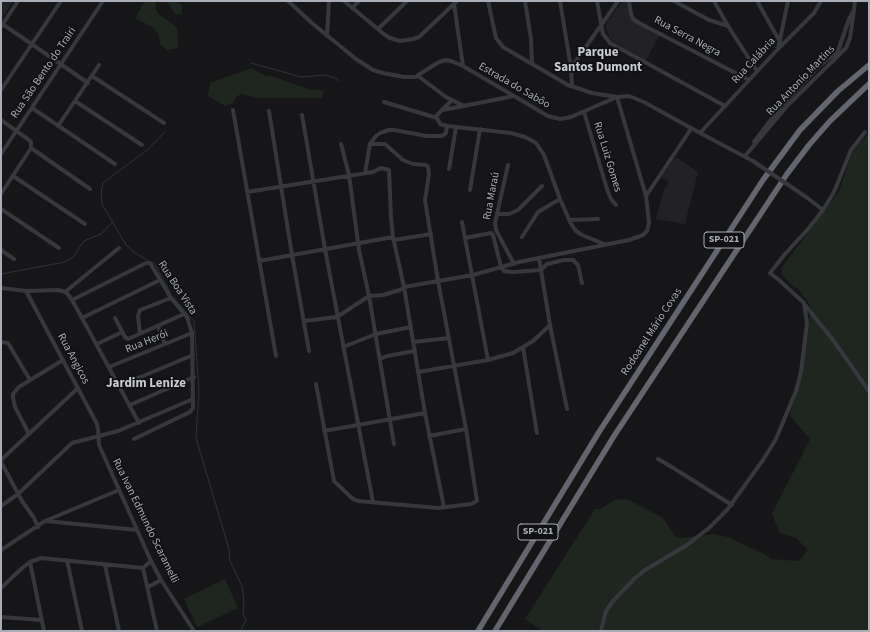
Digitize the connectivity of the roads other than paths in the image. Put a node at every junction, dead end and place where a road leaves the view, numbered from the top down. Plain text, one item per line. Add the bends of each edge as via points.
1 (18, 1) edge
2 (61, 1) edge
3 (103, 1) edge
4 (288, 1) edge
5 (329, 1) edge
6 (344, 1) edge
7 (359, 1) edge
8 (407, 1) edge
9 (488, 1) edge
10 (525, 1) edge
11 (560, 1) edge
12 (597, 1) edge
13 (618, 1) edge
14 (629, 1) edge
15 (674, 1) edge
16 (714, 1) edge
17 (757, 1) edge
18 (788, 1) edge
19 (820, 1) edge
20 (855, 1) edge
21 (456, 3) edge
22 (352, 8) junction
23 (854, 10) junction
24 (2, 25) edge
25 (601, 25) junction
26 (728, 26) junction
27 (378, 29) junction
28 (327, 36) junction
29 (779, 40) junction
30 (31, 44) junction
31 (778, 49) junction
32 (60, 64) junction
33 (532, 64) junction
34 (99, 65) dead end
35 (869, 65) edge
36 (463, 66) junction
37 (572, 68) junction
38 (757, 71) junction
39 (92, 76) junction
40 (418, 76) junction
41 (749, 80) junction
42 (88, 83) junction
43 (869, 84) edge
44 (572, 86) junction
45 (1, 90) edge
46 (514, 96) junction
47 (617, 98) junction
48 (452, 100) junction
49 (75, 102) junction
50 (384, 102) dead end
51 (464, 106) junction
52 (725, 106) junction
53 (32, 108) junction
54 (232, 110) dead end
55 (443, 110) junction
56 (269, 111) dead end
57 (584, 112) junction
58 (302, 115) dead end
59 (437, 118) junction
60 (1, 120) edge
61 (164, 123) dead end
62 (58, 126) junction
63 (447, 126) junction
64 (456, 127) junction
65 (480, 129) junction
66 (691, 129) junction
67 (16, 132) junction
68 (865, 132) dead end
69 (700, 133) junction
70 (341, 144) dead end
71 (370, 144) junction
72 (142, 145) dead end
73 (752, 147) junction
74 (31, 148) junction
75 (1, 154) edge
76 (745, 156) junction
77 (115, 164) dead end
78 (508, 165) dead end
79 (449, 169) dead end
80 (365, 173) junction
81 (13, 176) junction
82 (349, 176) junction
83 (313, 181) junction
84 (280, 186) junction
85 (542, 186) dead end
86 (90, 189) dead end
87 (470, 190) dead end
88 (247, 192) junction
89 (1, 194) edge
90 (646, 196) junction
91 (560, 199) junction
92 (616, 205) dead end
93 (1, 209) edge
94 (823, 210) junction
95 (497, 214) junction
96 (598, 219) dead end
97 (569, 220) junction
98 (462, 222) dead end
99 (85, 224) dead end
100 (431, 234) junction
101 (522, 237) dead end
102 (393, 238) junction
103 (465, 238) junction
104 (359, 243) junction
105 (605, 244) junction
106 (59, 248) dead end
107 (120, 248) dead end
108 (325, 249) junction
109 (1, 250) edge
110 (292, 255) junction
111 (539, 258) junction
112 (14, 259) dead end
113 (259, 261) junction
114 (514, 264) junction
115 (501, 267) junction
116 (541, 270) junction
117 (473, 275) junction
118 (160, 280) junction
119 (438, 281) junction
120 (582, 283) dead end
121 (1, 288) edge
122 (404, 288) junction
123 (26, 290) junction
124 (65, 292) junction
125 (369, 296) junction
126 (171, 298) junction
127 (72, 300) junction
128 (804, 303) junction
129 (184, 314) junction
130 (337, 317) junction
131 (82, 318) junction
132 (115, 318) dead end
133 (304, 321) junction
134 (550, 325) junction
135 (158, 326) junction
136 (411, 327) junction
137 (122, 332) junction
138 (140, 333) junction
139 (192, 333) junction
140 (376, 334) junction
141 (449, 338) junction
142 (1, 342) edge
143 (413, 342) junction
144 (97, 344) junction
145 (165, 344) junction
146 (343, 347) junction
147 (523, 347) junction
148 (310, 351) dead end
149 (415, 351) junction
150 (193, 355) junction
151 (276, 356) dead end
152 (380, 359) junction
153 (63, 360) junction
154 (488, 360) junction
155 (454, 366) junction
156 (110, 367) junction
157 (418, 372) junction
158 (194, 377) junction
159 (30, 380) junction
160 (316, 384) dead end
161 (119, 386) junction
162 (78, 388) junction
163 (869, 391) edge
164 (193, 398) junction
165 (130, 405) junction
166 (567, 409) dead end
167 (425, 413) junction
168 (390, 420) junction
169 (138, 423) junction
170 (358, 425) junction
171 (466, 429) junction
172 (324, 431) junction
173 (537, 433) dead end
174 (29, 434) junction
175 (430, 436) junction
176 (98, 437) junction
177 (134, 439) dead end
178 (394, 444) dead end
179 (658, 460) dead end
180 (1, 461) edge
181 (119, 490) junction
182 (18, 494) junction
183 (373, 502) junction
184 (732, 504) junction
185 (1, 506) edge
186 (444, 507) junction
187 (45, 521) junction
188 (38, 526) junction
189 (137, 530) junction
190 (1, 550) edge
191 (67, 560) junction
192 (152, 561) junction
193 (30, 562) junction
194 (105, 565) junction
195 (143, 568) junction
196 (162, 580) junction
197 (148, 587) junction
198 (1, 588) edge
199 (1, 617) edge
200 (42, 620) junction
201 (44, 631) edge
202 (82, 631) edge
203 (120, 631) edge
204 (157, 631) edge
205 (194, 631) edge
206 (478, 631) edge
207 (494, 631) edge
208 (601, 631) edge

1 - 24 street
2 - 30 street
3 - 32 street, Rua São Bento do Trairi
4 - 28 street
5 - 28 street
6 - 22 street
7 - 22 street
8 - 27 street
9 - 33 street via 493,30 498,42
10 - 33 street
11 - 37 street
12 - 25 street
13 - 25 street
14 - 41 street, Rua Serra Negra via 633,19 639,23
15 - 26 street via 709,20
16 - 26 street
17 - 29 street
18 - 29 street
19 - 31 street, Rua Calábria via 814,13
20 - 23 street, Rua Antonio Martins
21 - 27 street via 413,40 400,41 390,38
21 - 36 street
22 - 27 street
23 - 73 street via 838,51 818,67 782,105
23 - 73 street, Rua Antonio Martins via 846,48 788,105
24 - 30 street
25 - 37 street
25 - 52 street via 605,37 615,47
26 - 38 street
28 - 40 street via 373,70 404,77
29 - 31 street
30 - 32 street
30 - 45 street
31 - 38 street, Rua Calábria
32 - 42 street
32 - 53 street, Rua São Bento do Trairi
33 - 44 street
34 - 39 street
35 - 206 highway, Rodoanel Mário Covas / SP-021 via 838,91 800,130 763,180 599,432
36 - 40 street, Estrada do Sabôo via 443,60
36 - 46 street, Estrada do Sabôo
37 - 44 street
38 - 41 street, Rua Calábria
39 - 42 street
39 - 61 street
40 - 48 street
41 - 52 street, Rua Calábria
42 - 49 street
43 - 207 highway, SP-021 via 830,121 784,178 614,436
44 - 47 street
46 - 51 street
46 - 57 street, Estrada do Sabôo via 554,118 566,118
47 - 57 street, Estrada do Sabôo
47 - 66 street, Estrada do Sabôo via 635,97
47 - 90 street
48 - 51 street
48 - 55 street
49 - 62 street
49 - 72 street
50 - 59 street
51 - 55 street
52 - 69 street, Rua Calábria
53 - 62 street
53 - 67 street, Rua São Bento do Trairi
54 - 88 street
55 - 59 street
56 - 84 street
57 - 92 street, Rua Luiz Gomes via 609,195
58 - 83 street
59 - 63 street via 440,124
60 - 67 street
62 - 77 street
63 - 64 street
63 - 71 street via 446,133 442,136 384,131
64 - 65 street
64 - 79 street
65 - 87 street
65 - 91 street via 511,133 534,141 544,155
66 - 69 street, Estrada do Sabôo
66 - 90 street
67 - 74 street via 30,141
67 - 75 street, Rua São Bento do Trairi
68 - 94 street via 851,150 834,192
69 - 76 street, Estrada do Sabôo
70 - 82 street
71 - 80 street
71 - 100 street via 385,144 403,160 428,167 425,200
73 - 76 street, Rua Antonio Martins
74 - 81 street
74 - 86 street
76 - 94 street, Estrada do Sabôo, bridge
78 - 95 street, Rua Maraú
80 - 82 street
80 - 102 street via 381,168 389,170
81 - 89 street
81 - 99 street
82 - 83 street
82 - 104 street
83 - 84 street
83 - 108 street
84 - 88 street
84 - 110 street
85 - 95 street via 518,210 509,214
88 - 113 street
90 - 105 street via 649,223 644,235
91 - 97 street
91 - 101 street via 538,212
93 - 106 street
94 - 128 street via 770,274
95 - 114 street, Rua Maraú via 496,230
96 - 97 street
97 - 105 street via 582,235
98 - 103 street
100 - 102 street
100 - 119 street
102 - 104 street
102 - 122 street
103 - 115 street via 491,233
103 - 117 street
104 - 108 street
104 - 125 street
105 - 111 street
107 - 124 street
108 - 110 street
108 - 130 street
109 - 112 street
110 - 113 street
110 - 133 street
111 - 114 street
111 - 116 street
113 - 151 street
114 - 115 street
115 - 116 street via 504,271 513,272
115 - 117 street
116 - 120 street via 547,264 573,260 578,265
116 - 134 street
117 - 119 street
117 - 154 street
118 - 126 street, Rua Boa Vista
118 - 127 street, Rua Boa Vista via 150,263
118 - 131 street
119 - 122 street
119 - 141 street
121 - 123 street
122 - 125 street via 383,295
122 - 136 street
123 - 124 street
123 - 153 street, Rua Angicos
124 - 127 street
125 - 130 street
125 - 140 street
126 - 129 street, Rua Boa Vista
126 - 138 street via 140,310
127 - 131 street
128 - 163 street
128 - 184 street via 807,323 796,391 770,450
129 - 135 street
129 - 139 street, Rua Boa Vista via 190,323
130 - 133 street
130 - 146 street
131 - 144 street
132 - 137 street
133 - 148 street
134 - 147 street
134 - 166 street
135 - 138 street
135 - 145 street
136 - 140 street
136 - 143 street
137 - 138 street via 128,339
137 - 144 street
139 - 145 street, Rua Herói
139 - 150 street, Rua Boa Vista
140 - 146 street
140 - 152 street
141 - 143 street
141 - 155 street
142 - 159 street via 8,343
143 - 149 street
144 - 156 street
145 - 156 street, Rua Herói
146 - 170 street
147 - 154 street via 513,353
147 - 173 street
149 - 152 street
149 - 157 street
150 - 158 street, Rua Boa Vista
150 - 161 street
152 - 168 street
153 - 159 street
153 - 162 street, Rua Angicos
154 - 155 street
155 - 157 street
155 - 171 street
156 - 161 street
157 - 167 street
158 - 164 street, Rua Boa Vista
158 - 165 street
159 - 174 street via 15,391 13,398
160 - 172 street
161 - 165 street
162 - 174 street
162 - 176 street, Rua Angicos via 97,424
164 - 169 street
164 - 177 street, Rua Boa Vista via 192,410
165 - 169 street
167 - 168 street
167 - 175 street
168 - 170 street
168 - 178 street
169 - 176 street
170 - 172 street
170 - 183 street
171 - 175 street
171 - 186 street via 477,501
172 - 183 street via 334,481 352,499
174 - 180 street
175 - 186 street
176 - 181 street, Rua Ivan Edmundo Scaramelli via 99,445
176 - 182 street via 72,443
179 - 184 street
180 - 182 street
181 - 187 street
181 - 189 street, Rua Ivan Edmundo Scaramelli
182 - 185 street
182 - 188 street
183 - 186 street
184 - 208 street via 699,536 635,578 606,611
187 - 188 street
187 - 189 street
188 - 190 street
189 - 192 street, Rua Ivan Edmundo Scaramelli
191 - 193 street via 41,558
191 - 194 street
191 - 202 street
192 - 195 street
192 - 196 street, Rua Ivan Edmundo Scaramelli
193 - 198 street
193 - 200 street
194 - 195 street
194 - 203 street
195 - 197 street
196 - 197 street
196 - 205 street, Rua Ivan Edmundo Scaramelli
197 - 204 street
199 - 200 street
200 - 201 street

